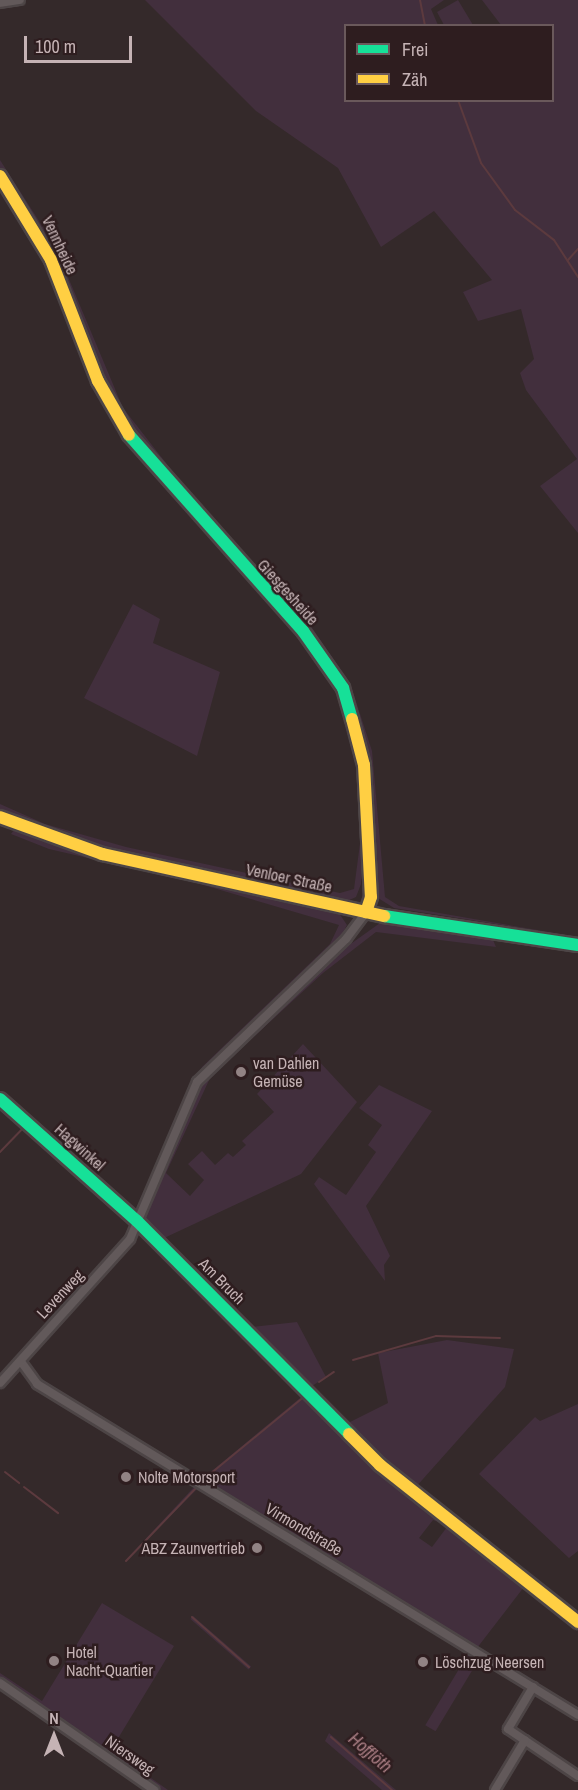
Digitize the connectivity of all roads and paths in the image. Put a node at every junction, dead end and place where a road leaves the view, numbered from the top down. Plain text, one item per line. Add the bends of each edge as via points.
1 (20, 0) edge
2 (0, 3) edge
3 (0, 176) edge
4 (79, 334) joint
5 (0, 817) edge
6 (366, 912) junction
7 (578, 945) edge
8 (0, 1099) edge
9 (137, 1221) junction
10 (22, 1363) junction
11 (0, 1383) edge
12 (578, 1622) edge
13 (0, 1683) edge
14 (533, 1687) junction
15 (578, 1715) edge
16 (525, 1740) junction
17 (578, 1776) edge
18 (154, 1790) edge
19 (495, 1790) edge

1 - 2 street
3 - 4 main road, Vennheide via 51,260
4 - 6 main road, Giesgesheide via 114,414 140,450 303,631 343,688 364,765 371,897
5 - 6 main road, Venloer Straße via 102,854
6 - 7 main road, Venloer Straße
6 - 9 street via 346,939 197,1082
8 - 9 main road, Hagwinkel
9 - 10 street, Levenweg via 118,1254 28,1350
9 - 12 main road, Am Bruch via 380,1464
10 - 11 street, Levenweg
10 - 14 street, Virmondstraße via 37,1384
13 - 18 street, Niersweg
14 - 15 street, Virmondstraße
14 - 16 street via 508,1729
16 - 17 street
16 - 19 street

